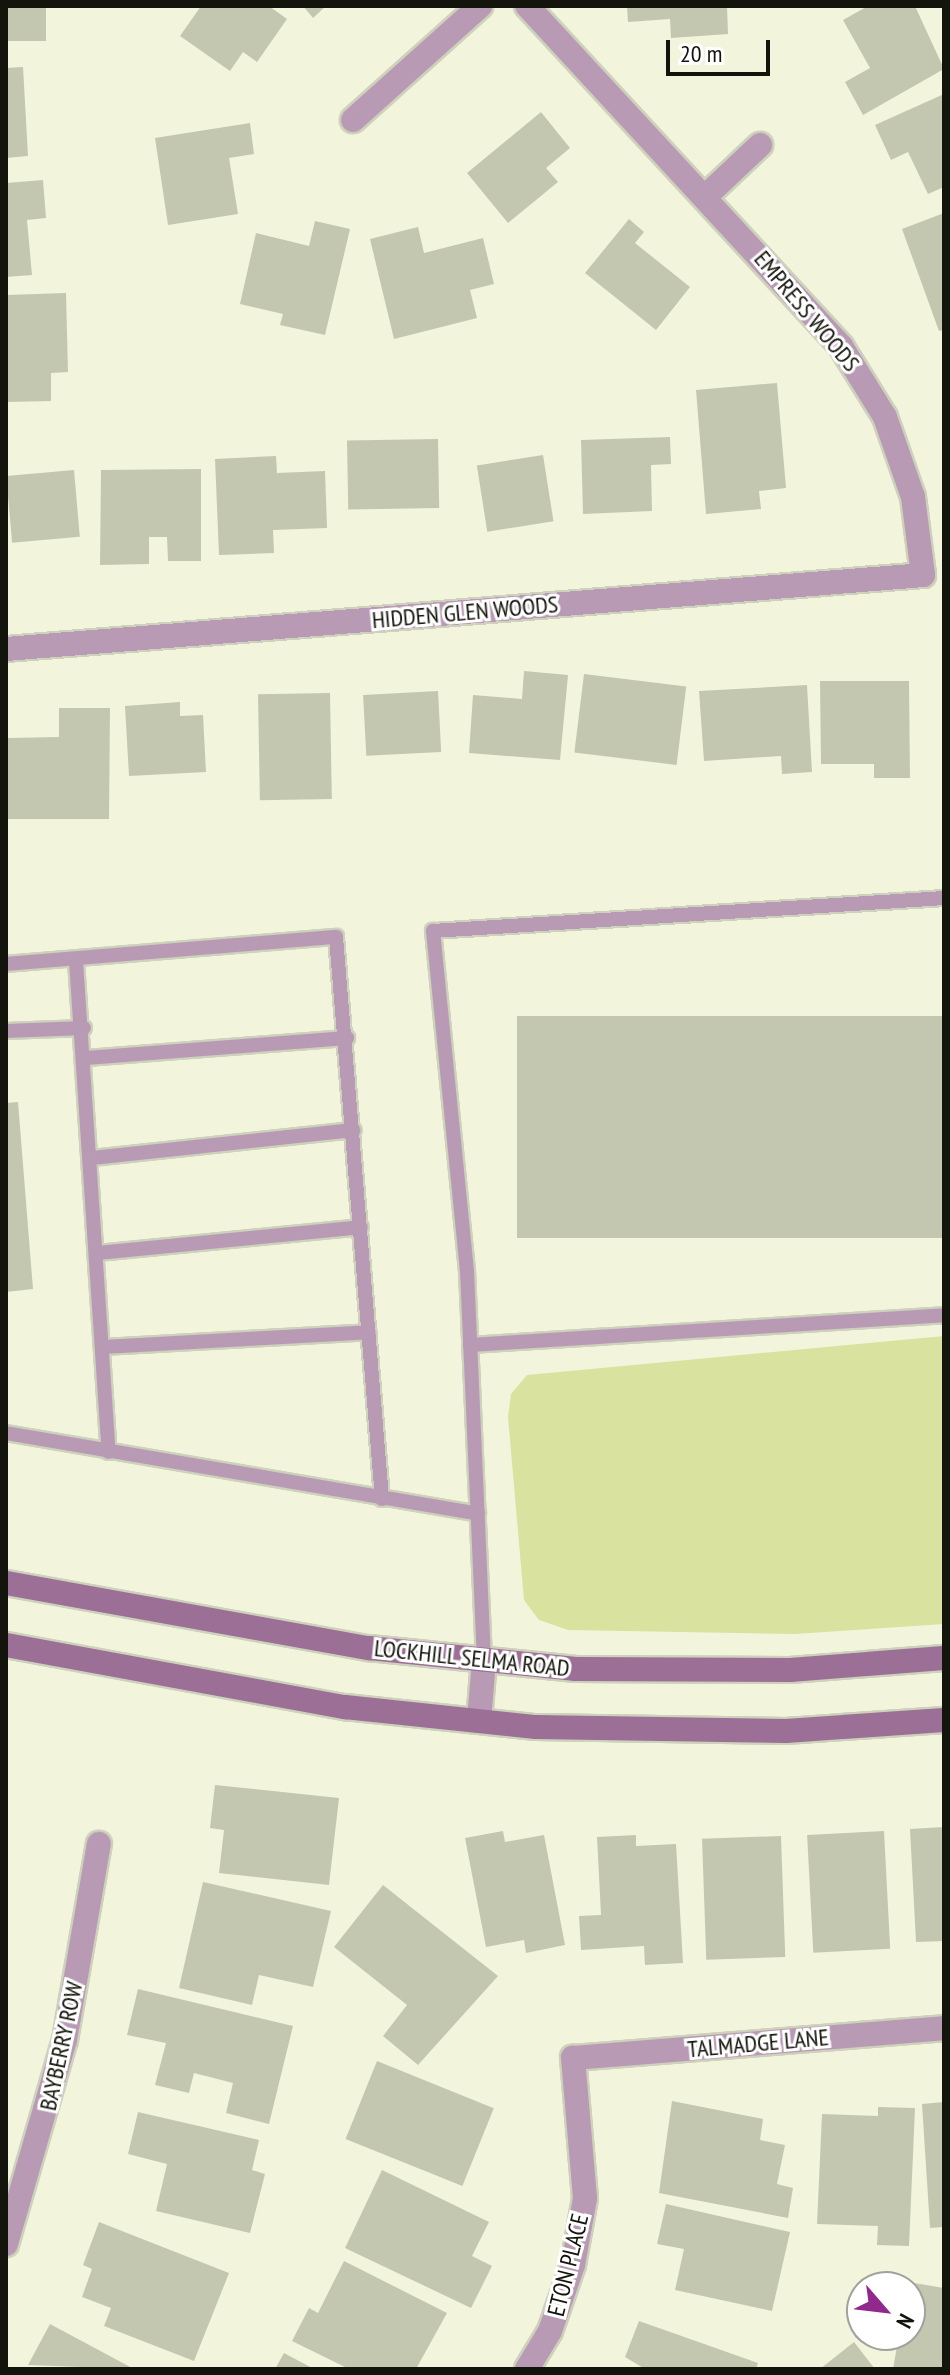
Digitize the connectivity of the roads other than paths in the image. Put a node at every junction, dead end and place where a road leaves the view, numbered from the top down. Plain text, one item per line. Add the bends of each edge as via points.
1 (480, 6) edge
2 (527, 6) edge
3 (353, 120) dead end
4 (760, 145) dead end
5 (707, 195) junction
6 (923, 575) joint
7 (6, 649) edge
8 (944, 898) edge
9 (76, 961) junction
10 (6, 964) edge
11 (84, 1028) junction
12 (6, 1031) edge
13 (347, 1038) junction
14 (86, 1058) junction
15 (354, 1130) junction
16 (92, 1158) junction
17 (361, 1227) junction
18 (97, 1253) junction
19 (944, 1315) edge
20 (369, 1332) junction
21 (470, 1345) junction
22 (103, 1347) junction
23 (6, 1433) edge
24 (109, 1452) junction
25 (382, 1499) junction
26 (478, 1514) junction
27 (6, 1583) edge
28 (6, 1645) edge
29 (944, 1658) edge
30 (484, 1660) junction
31 (944, 1720) edge
32 (479, 1721) junction
33 (99, 1844) dead end
34 (944, 2028) edge
35 (573, 2058) joint
36 (6, 2244) edge
37 (527, 2369) edge

1 - 3 street
2 - 5 street, EMPRESS WOODS
4 - 5 street
5 - 6 street, EMPRESS WOODS via 865,380 913,497
6 - 7 street, HIDDEN GLEN WOODS
8 - 21 lane via 433,931
9 - 10 lane
9 - 11 lane
9 - 13 lane via 336,937
11 - 12 lane
11 - 14 lane
13 - 14 lane
13 - 15 lane
14 - 16 lane
15 - 16 lane
15 - 17 lane
16 - 18 lane
17 - 18 lane
17 - 20 lane
18 - 22 lane
19 - 21 lane
20 - 22 lane
20 - 25 lane
21 - 26 lane
22 - 24 lane
23 - 24 lane
24 - 25 lane
25 - 26 lane
26 - 30 lane
27 - 30 main road, LOCKHILL SELMA ROAD via 369,1648
28 - 32 main road via 345,1707
29 - 30 main road, LOCKHILL SELMA ROAD via 688,1672
30 - 32 street
31 - 32 main road via 786,1731
33 - 36 street, BAYBERRY ROW via 65,2040
34 - 35 street, TALMADGE LANE
35 - 37 street, ETON PLACE via 585,2198 573,2265 550,2331

